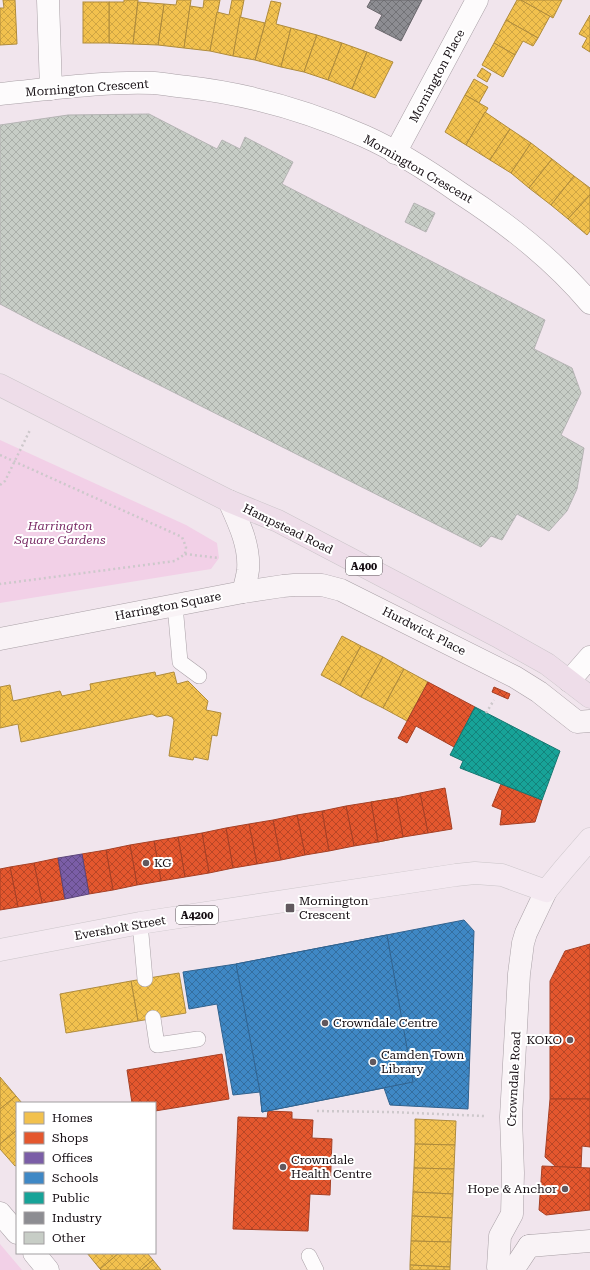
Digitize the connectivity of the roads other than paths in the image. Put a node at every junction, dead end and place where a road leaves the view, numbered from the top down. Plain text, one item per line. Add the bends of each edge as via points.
1 (48, 0) edge
2 (477, 0) edge
3 (51, 89) junction
4 (0, 94) edge
5 (396, 153) junction
6 (590, 303) edge
7 (0, 385) edge
8 (229, 501) junction
9 (243, 592) junction
10 (175, 605) junction
11 (0, 639) edge
12 (590, 657) edge
13 (198, 676) dead end
14 (569, 681) junction
15 (590, 697) edge
16 (590, 721) edge
17 (590, 839) edge
18 (546, 891) junction
19 (140, 923) junction
20 (0, 950) edge
21 (145, 979) dead end
22 (153, 1018) dead end
23 (198, 1039) dead end
24 (0, 1213) edge
25 (512, 1214) junction
26 (16, 1232) edge
27 (590, 1241) edge
28 (529, 1246) junction
29 (35, 1254) edge
30 (309, 1256) dead end
31 (48, 1270) edge
32 (316, 1270) edge
33 (500, 1270) edge
34 (513, 1270) edge

1 - 3 street
2 - 5 street, Mornington Place
3 - 4 street, Mornington Crescent
3 - 5 street, Mornington Crescent via 154,83 224,92 308,115 365,137
5 - 6 street, Mornington Crescent via 486,209 522,236 565,274
7 - 8 highway, Hampstead Road / A400
8 - 9 street via 244,536 248,558
8 - 14 highway, Hampstead Road / A400 via 278,521 497,636 547,664
9 - 10 street, Harrington Square
9 - 16 street, Hurdwick Place via 294,585 322,585 341,590 514,676 577,722
10 - 11 street, Harrington Square
10 - 13 lane via 180,662
12 - 14 street
14 - 15 highway, Hampstead Road / A400
17 - 18 main road
18 - 19 main road, Eversholt Street / A4200 via 502,875 456,875
18 - 25 street, Crowndale Road via 526,933 519,974 511,1117
19 - 20 main road, Eversholt Street / A4200
19 - 21 lane
22 - 23 lane via 157,1045
24 - 26 street
25 - 28 street
25 - 33 street, Crowndale Road via 500,1236
27 - 28 street
28 - 34 street
29 - 31 street
30 - 32 lane

